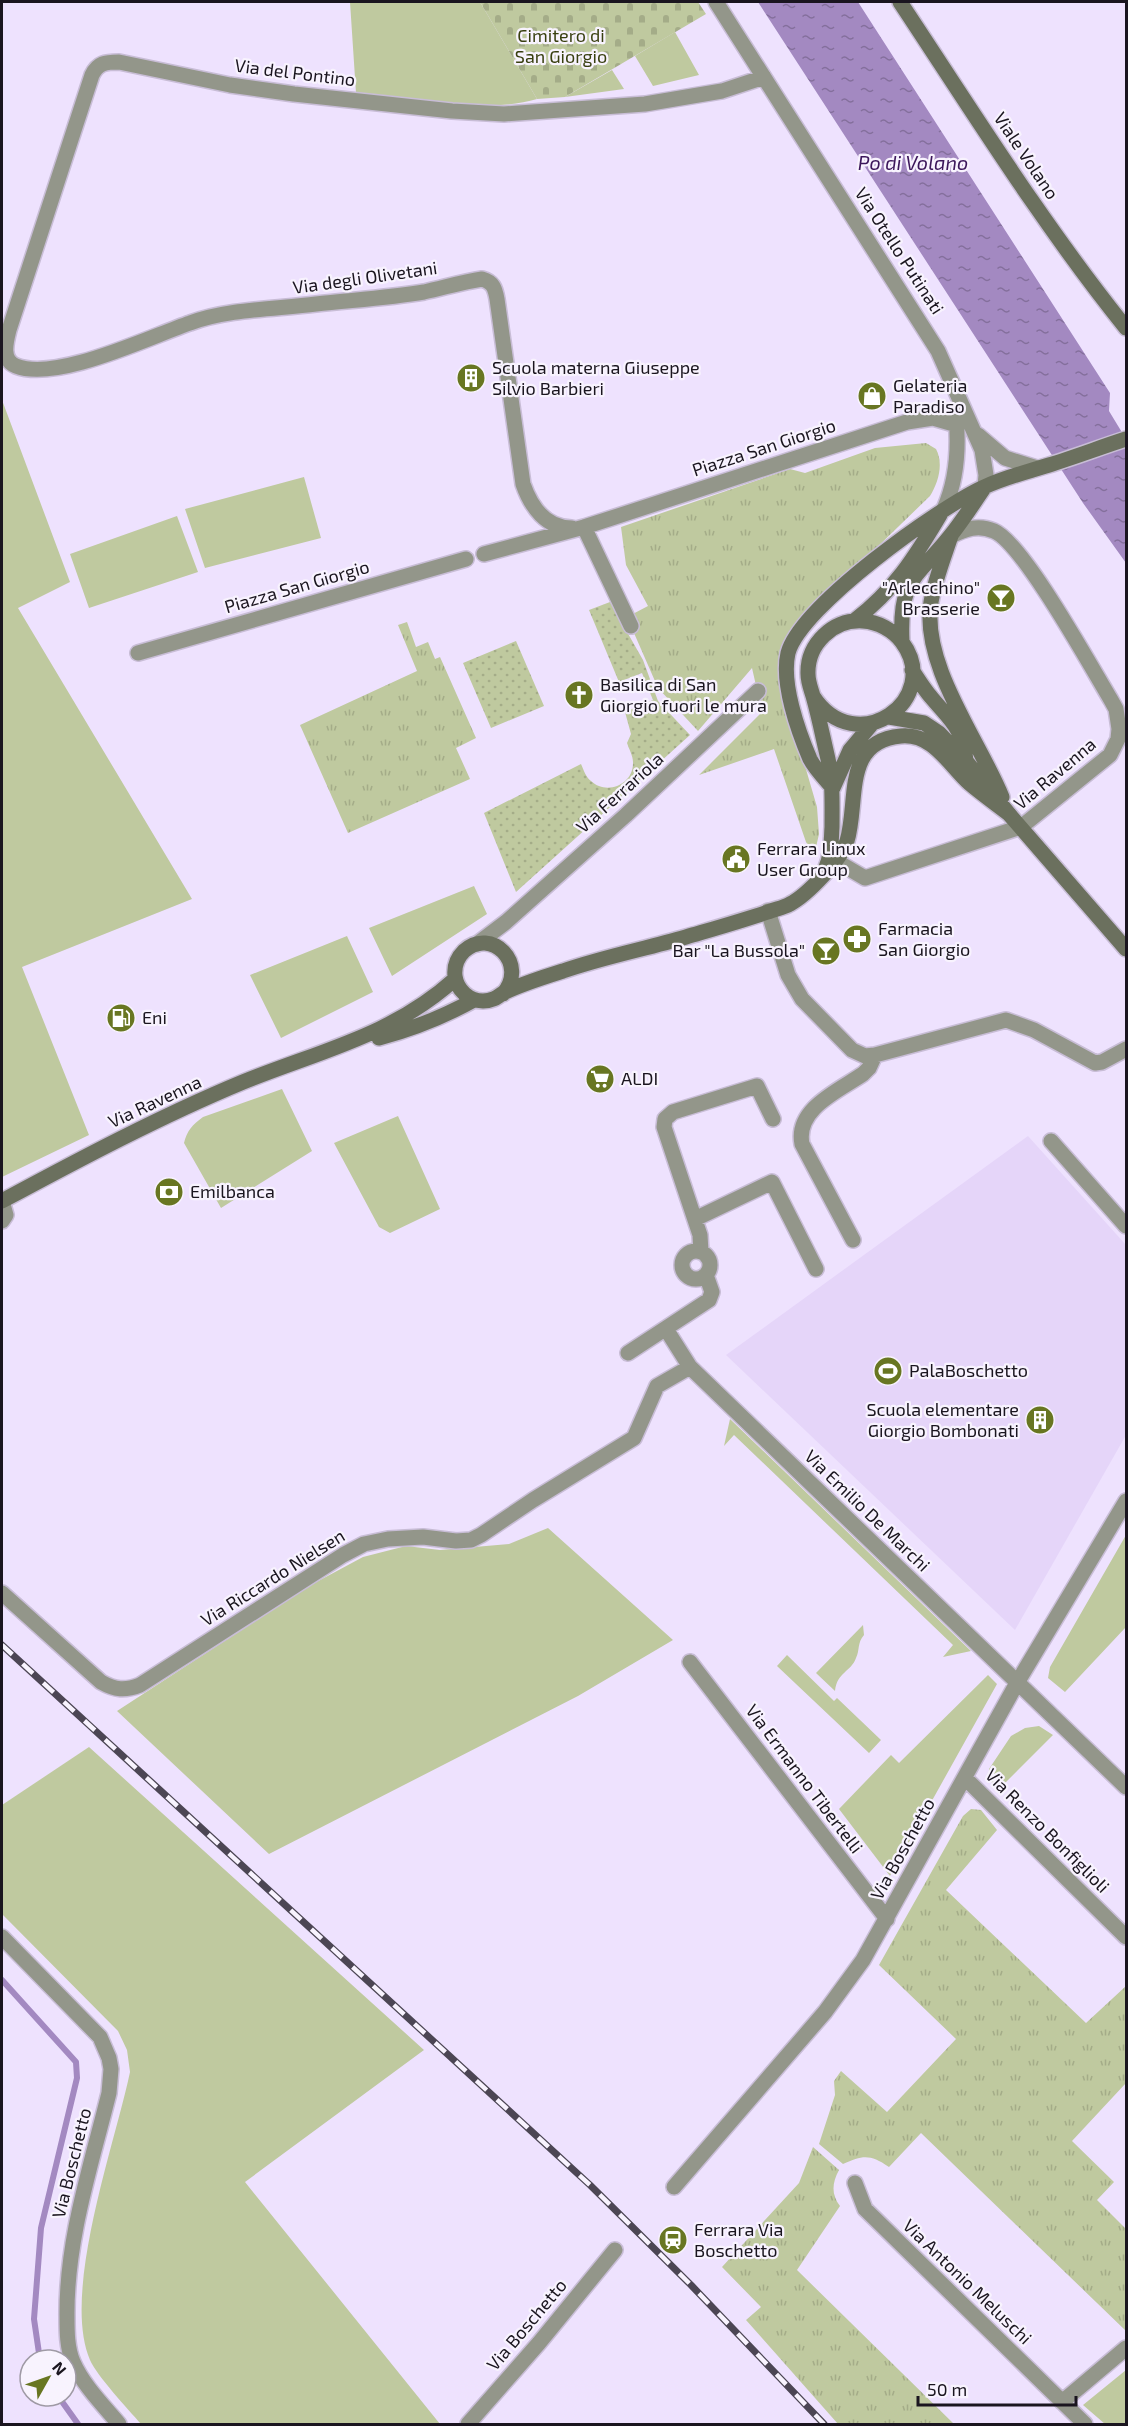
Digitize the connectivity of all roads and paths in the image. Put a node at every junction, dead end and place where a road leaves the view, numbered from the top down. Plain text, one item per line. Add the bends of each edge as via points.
1 (716, 2) edge
2 (900, 2) edge
3 (764, 77) junction
4 (1126, 328) edge
5 (9, 330) joint
6 (949, 372) junction
7 (957, 425) junction
8 (976, 434) junction
9 (1126, 439) edge
10 (1043, 467) junction
11 (985, 486) junction
12 (944, 510) junction
13 (578, 528) junction
14 (951, 536) junction
15 (484, 554) dead end
16 (466, 559) dead end
17 (854, 621) junction
18 (631, 626) dead end
19 (902, 641) junction
20 (138, 653) dead end
21 (912, 670) junction
22 (758, 691) dead end
23 (813, 696) junction
24 (889, 717) junction
25 (871, 724) junction
26 (1123, 730) edge
27 (966, 761) junction
28 (833, 788) junction
29 (1009, 814) junction
30 (1021, 827) junction
31 (836, 861) junction
32 (820, 878) junction
33 (768, 912) junction
34 (506, 922) junction
35 (477, 944) junction
36 (500, 948) junction
37 (1126, 949) edge
38 (563, 970) junction
39 (512, 975) junction
40 (455, 979) junction
41 (503, 994) junction
42 (474, 1000) junction
43 (1126, 1049) edge
44 (330, 1051) junction
45 (875, 1055) junction
46 (773, 1119) dead end
47 (1051, 1141) dead end
48 (2, 1201) edge
49 (694, 1219) junction
50 (2, 1221) edge
51 (1126, 1226) edge
52 (853, 1240) dead end
53 (701, 1252) junction
54 (816, 1269) dead end
55 (706, 1275) junction
56 (666, 1329) junction
57 (628, 1353) dead end
58 (690, 1366) junction
59 (1126, 1501) edge
60 (2, 1593) edge
61 (690, 1662) dead end
62 (1017, 1683) junction
63 (965, 1778) junction
64 (1126, 1787) edge
65 (887, 1919) junction
66 (2, 1937) edge
67 (1126, 1937) edge
68 (855, 2183) dead end
69 (674, 2187) dead end
70 (615, 2250) dead end
71 (1126, 2348) edge
72 (1062, 2402) junction
73 (119, 2424) edge
74 (468, 2424) edge
75 (1085, 2424) edge

1 - 3 street, Via Otello Putinati
2 - 4 main road, Viale Volano via 1040,212
3 - 5 street, Via del Pontino via 722,91 645,104 504,114 302,95 119,62 102,63 92,75
3 - 6 street, Via Otello Putinati via 927,331
5 - 13 street, Via degli Olivetani via 5,346 9,362 45,369 108,354 202,320 489,281 496,290 523,484 544,518 559,527
6 - 7 street, Via Otello Putinati
6 - 8 street, Via Otello Putinati
7 - 12 street, Via Otello Putinati via 957,466
7 - 13 street, Piazza San Giorgio via 933,418 907,422
8 - 10 street, Via Otello Putinati via 1005,458
8 - 11 street, Via Otello Putinati via 984,461
9 - 10 main road, Via Ravenna
10 - 11 main road, Via Ravenna
11 - 12 main road, Via Ravenna
11 - 14 main road, Via Ravenna
12 - 17 main road, Via Ravenna via 908,568
12 - 28 main road, Via Ravenna via 881,554 812,616 794,638 786,672 788,692 811,761
13 - 15 street, Piazza San Giorgio
13 - 18 street
14 - 19 main road, Via Ravenna via 909,584 901,614
14 - 26 street, Via Ravenna via 979,527 995,531 1020,553 1111,700
14 - 29 main road via 931,602 932,632 940,668
16 - 20 street, Piazza San Giorgio
17 - 19 main road via 875,623
17 - 23 main road, Via Ravenna via 824,635 812,653 808,675
19 - 21 main road, Via Ravenna
21 - 24 main road via 904,701
21 - 27 main road, Via Ravenna via 950,717 965,744
22 - 34 street, Via Ferrariola
23 - 25 main road, Via Ravenna via 837,720
23 - 28 main road, Via Ravenna
24 - 25 main road, Via Ravenna
24 - 27 main road via 924,723
25 - 28 main road, Via Ravenna via 850,750
26 - 30 street, Via Ravenna via 1102,763
27 - 29 main road
28 - 32 main road, Via Ravenna via 831,847
29 - 30 main road
29 - 31 main road, Via Ravenna via 932,745 916,736 900,736 872,747 863,757 857,769 846,843
30 - 31 street, Via Ravenna via 865,878
30 - 37 main road
31 - 32 main road, Via Ravenna
32 - 33 main road, Via Ravenna via 789,905
33 - 38 main road, Via Ravenna
33 - 45 street via 791,983 802,999 852,1050
34 - 35 street, Via Ferrariola
34 - 36 street
35 - 36 main road
35 - 40 main road via 459,957
36 - 39 main road via 510,960
38 - 39 main road, Via Ravenna
38 - 41 main road, Via Ravenna
39 - 41 main road
40 - 42 main road via 463,993
40 - 44 main road, Via Ravenna via 403,1018
41 - 42 main road, Via Ravenna via 489,1001
42 - 44 main road, Via Ravenna via 415,1028
43 - 45 street via 1095,1063 1034,1030 1006,1020
44 - 48 main road, Via Ravenna via 243,1082 90,1154
45 - 52 street via 869,1068 814,1108 801,1127 802,1144
46 - 49 street via 757,1086 673,1112 665,1119
47 - 51 street
48 - 50 street via 6,1215
49 - 53 street
49 - 54 street via 772,1182
53 - 55 street via 710,1262
53 - 55 street via 692,1251 685,1256 682,1269 693,1279
55 - 56 street via 712,1292 709,1299
56 - 57 street
56 - 58 street, Via Emilio De Marchi
58 - 60 street, Via Riccardo Nielsen via 657,1386 634,1438 481,1535 456,1541 406,1537 364,1545 130,1689 120,1690 101,1682
58 - 62 street, Via Emilio De Marchi
59 - 62 street, Via Boschetto
61 - 65 street, Via Ermanno Tibertelli
62 - 63 street, Via Boschetto
62 - 64 street, Via Emilio De Marchi
63 - 65 street, Via Boschetto
63 - 67 street, Via Renzo Bonfiglioli
65 - 69 street, Via Boschetto via 843,1989
66 - 73 street, Via Boschetto via 92,2028 109,2058 109,2092 72,2247 68,2333 76,2367
68 - 72 street, Via Antonio Meluschi via 865,2209
70 - 74 street, Via Boschetto
71 - 72 street
72 - 75 street, Via Antonio Meluschi

